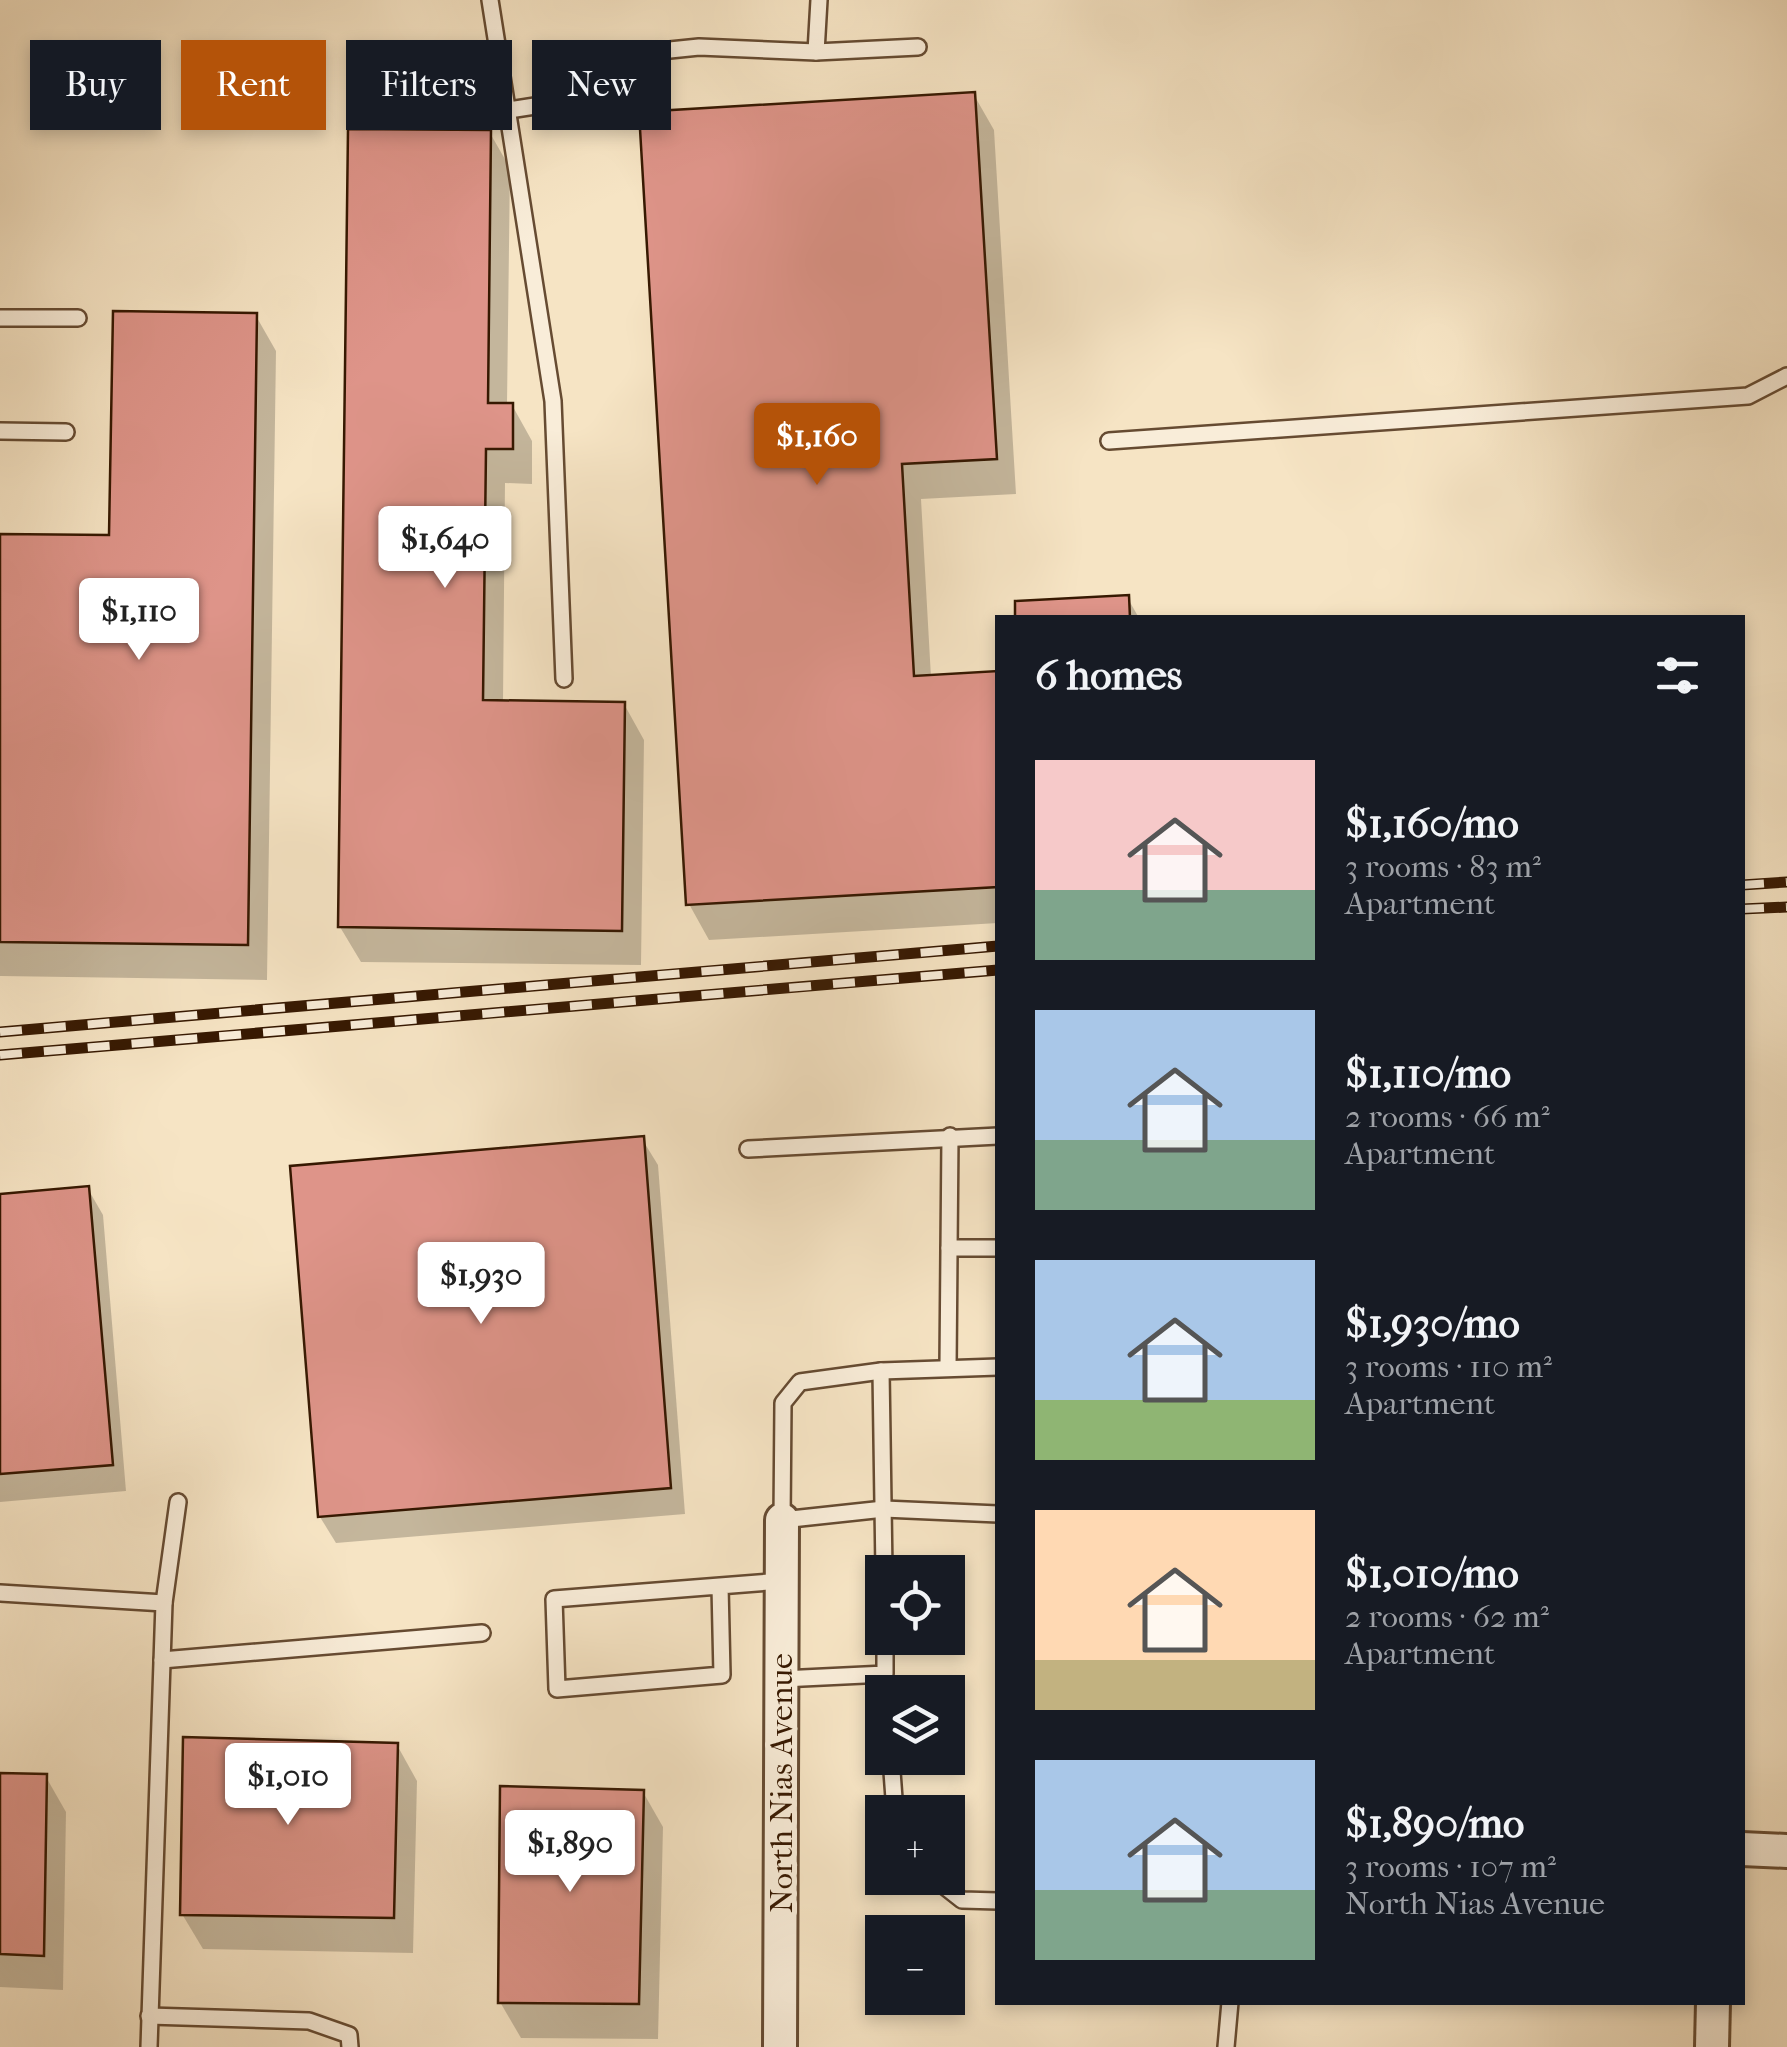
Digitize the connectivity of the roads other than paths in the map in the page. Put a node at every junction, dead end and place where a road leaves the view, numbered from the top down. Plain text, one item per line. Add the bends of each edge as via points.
1 (490, 0) edge
2 (819, 0) edge
3 (497, 40) edge
4 (918, 46) dead end
5 (816, 52) junction
6 (512, 110) edge
7 (512, 130) edge
8 (0, 318) edge
9 (78, 318) dead end
10 (1787, 376) edge
11 (0, 431) edge
12 (66, 432) dead end
13 (1109, 441) dead end
14 (564, 679) dead end
15 (950, 1136) junction
16 (995, 1136) edge
17 (748, 1149) dead end
18 (949, 1248) junction
19 (995, 1248) edge
20 (948, 1367) junction
21 (995, 1367) edge
22 (881, 1371) junction
23 (178, 1502) dead end
24 (884, 1509) junction
25 (995, 1514) edge
26 (782, 1520) junction
27 (884, 1555) edge
28 (782, 1581) junction
29 (720, 1586) junction
30 (0, 1592) edge
31 (164, 1602) junction
32 (482, 1633) dead end
33 (885, 1655) edge
34 (162, 1660) junction
35 (886, 1674) joint
36 (782, 1680) junction
37 (1745, 1849) edge
38 (1787, 1851) edge
39 (956, 1895) edge
40 (995, 1901) edge
41 (1230, 2005) edge
42 (1713, 2005) edge
43 (150, 2016) junction
44 (148, 2047) edge
45 (350, 2047) edge
46 (780, 2047) edge
47 (1226, 2047) edge
48 (1712, 2047) edge

1 - 3 lane
2 - 5 lane
4 - 5 lane
5 - 6 lane via 700,46 631,54 602,72 580,99
7 - 14 lane via 553,402
8 - 9 lane
10 - 13 lane via 1748,396
11 - 12 lane
15 - 16 lane
15 - 17 lane
15 - 18 lane
18 - 19 lane
18 - 20 lane
20 - 21 lane
20 - 22 lane
22 - 24 lane
22 - 26 lane via 800,1382 784,1403
23 - 31 lane
24 - 25 lane
24 - 26 lane
24 - 27 lane
26 - 28 street, North Nias Avenue
28 - 29 lane
28 - 36 street, North Nias Avenue
29 - 29 lane via 554,1599 557,1689 722,1675
30 - 31 lane
31 - 34 lane
32 - 34 lane
33 - 35 lane
34 - 43 lane
35 - 36 lane
36 - 46 street, North Nias Avenue
37 - 38 street
39 - 40 lane
41 - 47 lane
42 - 48 street
43 - 44 lane
43 - 45 lane via 309,2021 349,2035

